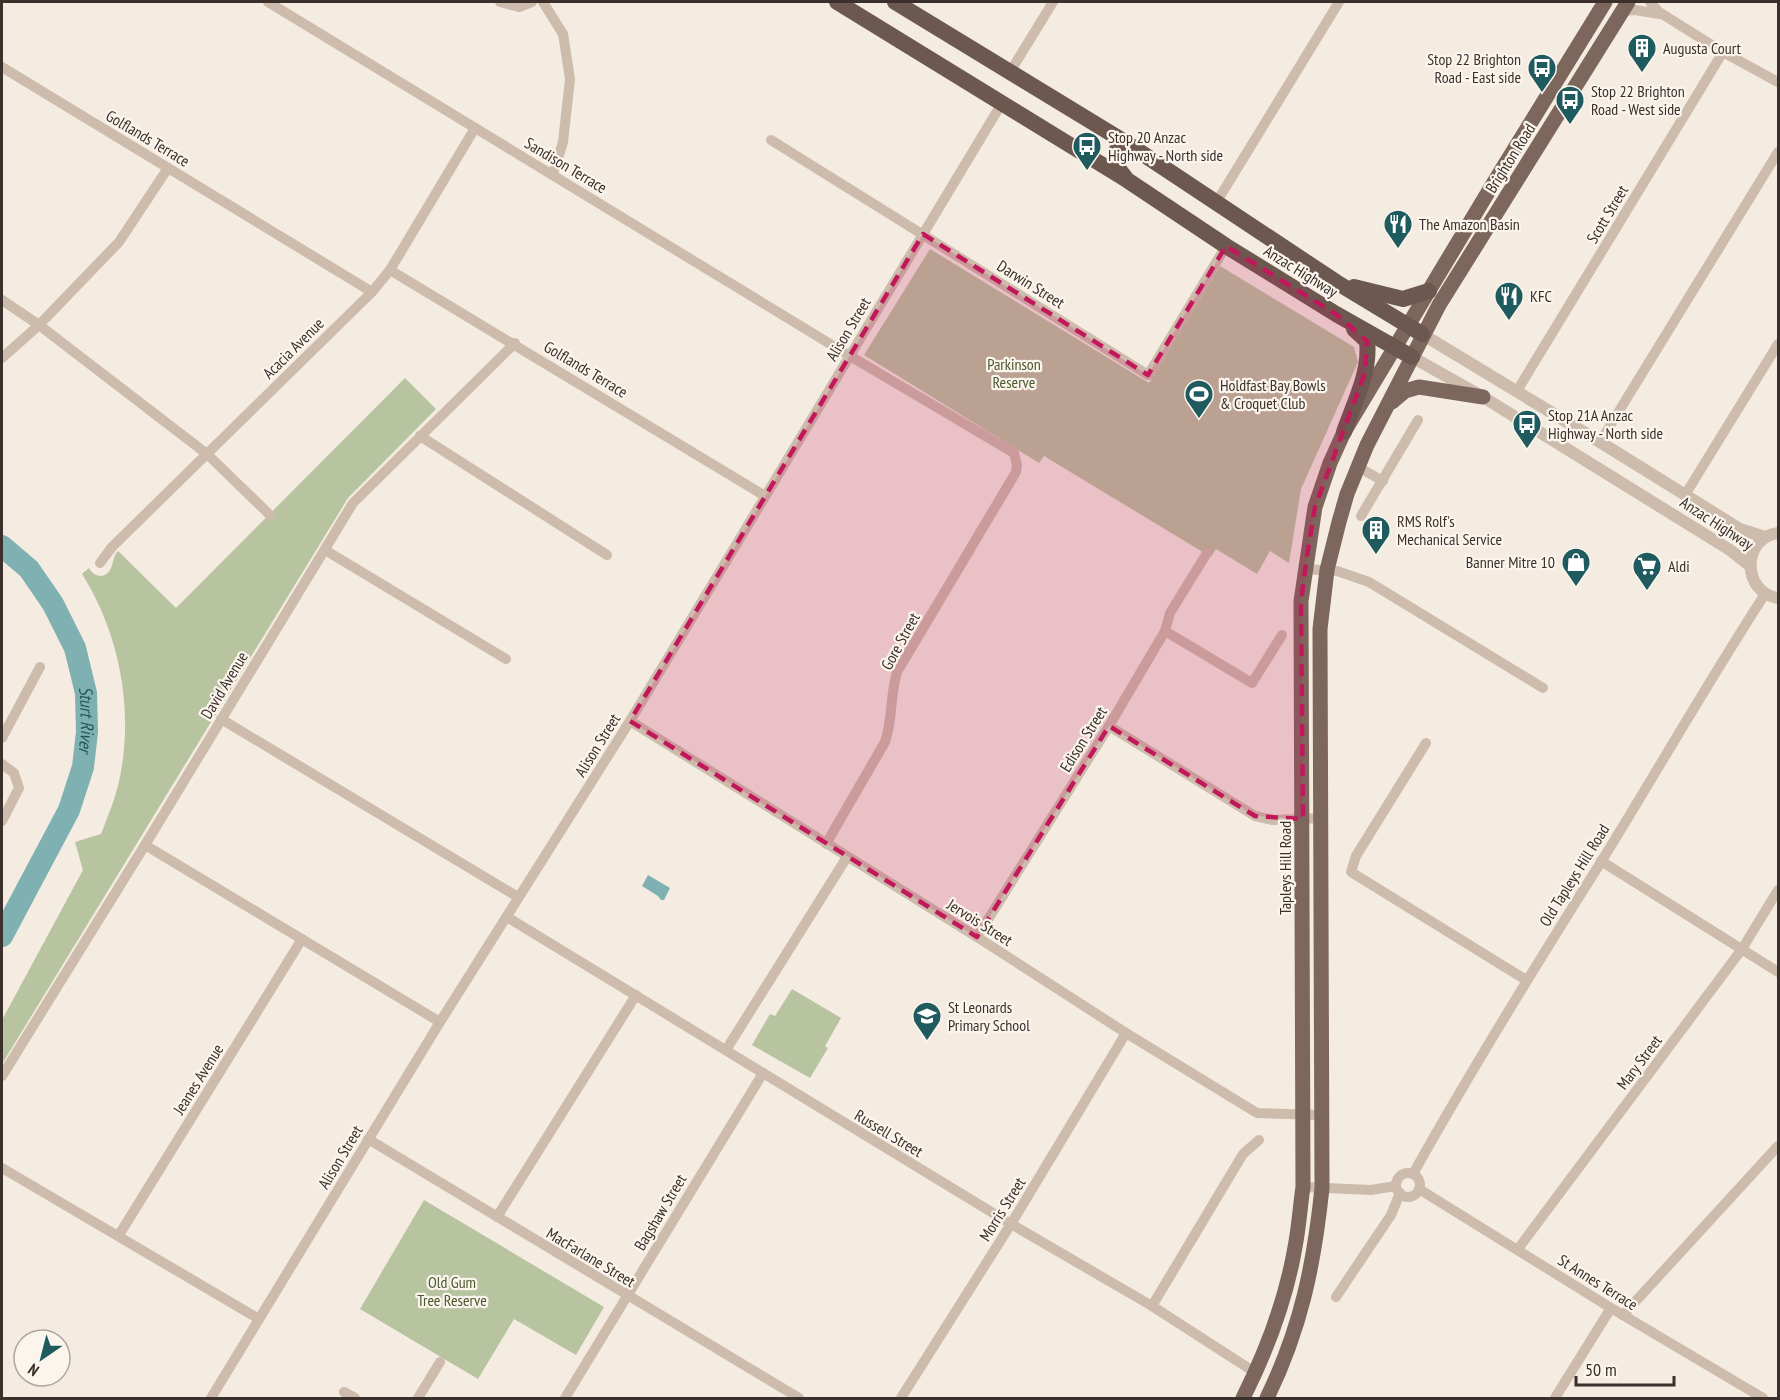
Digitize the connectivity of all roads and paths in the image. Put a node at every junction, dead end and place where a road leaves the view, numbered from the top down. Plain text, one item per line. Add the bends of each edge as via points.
1 (268, 2) edge
2 (500, 2) edge
3 (532, 2) edge
4 (543, 2) edge
5 (837, 2) edge
6 (895, 2) edge
7 (1053, 2) edge
8 (1339, 2) edge
9 (1605, 2) edge
10 (1650, 2) edge
11 (1625, 6) edge
12 (916, 15) junction
13 (1671, 20) junction
14 (880, 28) junction
15 (913, 47) junction
16 (1723, 52) junction
17 (2, 67) edge
18 (1010, 72) junction
19 (1779, 82) edge
20 (1002, 103) junction
21 (1100, 127) junction
22 (475, 128) junction
23 (771, 140) dead end
24 (1125, 142) junction
25 (1779, 152) edge
26 (1089, 157) junction
27 (168, 168) junction
28 (553, 174) junction
29 (1127, 180) junction
30 (1216, 203) junction
31 (923, 234) junction
32 (1226, 246) junction
33 (390, 270) junction
34 (1336, 282) junction
35 (1429, 291) junction
36 (372, 292) junction
37 (2, 300) edge
38 (1336, 314) junction
39 (39, 325) junction
40 (1415, 330) junction
41 (515, 344) junction
42 (1779, 344) edge
43 (1395, 347) junction
44 (849, 356) junction
45 (1412, 357) junction
46 (2, 358) edge
47 (1516, 391) junction
48 (1483, 398) junction
49 (1389, 404) junction
50 (1418, 420) dead end
51 (1344, 432) junction
52 (420, 436) junction
53 (1600, 442) junction
54 (207, 454) junction
55 (1017, 458) joint
56 (1358, 467) junction
57 (1383, 481) junction
58 (1685, 495) junction
59 (765, 496) junction
60 (270, 515) dead end
61 (1361, 516) dead end
62 (1779, 533) edge
63 (1765, 537) junction
64 (325, 550) junction
65 (1207, 553) dead end
66 (607, 555) dead end
67 (100, 563) dead end
68 (1749, 565) junction
69 (1305, 569) junction
70 (1327, 570) junction
71 (1765, 594) junction
72 (1779, 598) edge
73 (1165, 631) junction
74 (1282, 635) dead end
75 (506, 659) dead end
76 (40, 667) dead end
77 (1543, 688) dead end
78 (221, 719) junction
79 (630, 721) junction
80 (1109, 726) junction
81 (2, 738) edge
82 (1426, 744) dead end
83 (2, 764) edge
84 (1322, 818) junction
85 (1303, 819) junction
86 (2, 821) edge
87 (826, 844) junction
88 (145, 845) junction
89 (847, 857) junction
90 (1601, 861) junction
91 (1779, 890) edge
92 (518, 897) junction
93 (507, 917) junction
94 (977, 937) junction
95 (302, 939) junction
96 (1742, 949) junction
97 (1779, 972) edge
98 (1526, 980) junction
99 (636, 995) junction
100 (440, 1022) junction
101 (1126, 1033) junction
102 (726, 1050) junction
103 (763, 1073) junction
104 (2, 1076) edge
105 (1323, 1115) junction
106 (1303, 1116) junction
107 (368, 1139) junction
108 (1259, 1140) dead end
109 (1779, 1146) edge
110 (2, 1168) edge
111 (1413, 1174) junction
112 (1303, 1187) junction
113 (1323, 1188) junction
114 (1419, 1189) junction
115 (1398, 1190) junction
116 (497, 1217) junction
117 (1011, 1224) junction
118 (119, 1235) junction
119 (1518, 1249) junction
120 (627, 1296) junction
121 (1336, 1297) dead end
122 (1152, 1306) junction
123 (1611, 1308) junction
124 (1623, 1315) junction
125 (258, 1319) junction
126 (440, 1362) dead end
127 (1256, 1373) junction
128 (344, 1392) dead end
129 (211, 1398) edge
130 (355, 1398) edge
131 (418, 1398) edge
132 (565, 1398) edge
133 (799, 1398) edge
134 (901, 1398) edge
135 (1243, 1398) edge
136 (1267, 1398) edge
137 (1555, 1398) edge
138 (1763, 1398) edge

1 - 22 street, Sandison Terrace
2 - 3 street via 519,7
4 - 28 street via 563,34 570,79 563,142
5 - 14 highway, Anzac Highway
6 - 12 highway, Anzac Highway
6 - 14 highway via 891,20
7 - 18 street
8 - 30 street
9 - 35 main road, Brighton Road
10 - 13 street
11 - 13 street
11 - 40 main road, Brighton Road via 1438,305
12 - 15 highway via 905,32
12 - 18 highway, Anzac Highway
13 - 16 street
14 - 15 highway, Anzac Highway
15 - 20 highway, Anzac Highway
16 - 19 street
16 - 47 street, Scott Street
17 - 27 street, Golflands Terrace
18 - 21 highway, Anzac Highway
20 - 26 highway, Anzac Highway
20 - 31 street, Alison Street
21 - 24 highway, Anzac Highway
21 - 26 highway via 1101,147
22 - 28 street, Sandison Terrace
22 - 33 street, Acacia Avenue
23 - 31 street, Darwin Street
24 - 29 highway via 1118,147 1115,161
24 - 30 highway, Anzac Highway
25 - 53 street
26 - 29 highway, Anzac Highway
27 - 36 street, Golflands Terrace
27 - 39 street via 119,242
28 - 44 street, Sandison Terrace
29 - 32 highway, Anzac Highway
30 - 34 highway, Anzac Highway
31 - 32 street, Darwin Street via 1148,375
31 - 44 street, Alison Street
32 - 38 highway, Anzac Highway
33 - 36 street, Acacia Avenue
33 - 41 street, Golflands Terrace
34 - 35 highway via 1403,299
34 - 40 highway, Anzac Highway
35 - 40 main road, Brighton Road
36 - 54 street, Acacia Avenue
37 - 39 street
38 - 43 highway, Anzac Highway
38 - 51 highway via 1367,341 1369,353
39 - 46 street
39 - 54 street
40 - 43 main road, Tapleys Hill Road
40 - 45 main road
40 - 47 street, Anzac Highway
41 - 52 street, David Avenue
41 - 59 street, Golflands Terrace
42 - 58 street
43 - 45 highway, Anzac Highway
43 - 51 main road, Tapleys Hill Road
44 - 55 street, Sandison Terrace
44 - 59 street, Alison Street
45 - 48 street, Anzac Highway
45 - 49 main road
47 - 53 street, Anzac Highway
48 - 49 main road via 1419,387 1405,391
48 - 68 street, Anzac Highway
49 - 56 main road
50 - 57 street
51 - 69 main road, Tapleys Hill Road via 1315,507
52 - 64 street, David Avenue via 352,503
52 - 66 street
53 - 58 street, Anzac Highway
54 - 60 street
54 - 67 street, Acacia Avenue
55 - 87 street, Gore Street via 1016,472 897,672 885,742
56 - 57 street
56 - 70 main road
57 - 61 street
58 - 63 street, Anzac Highway via 1740,529
59 - 79 street, Alison Street
62 - 63 street
63 - 68 street via 1751,554
64 - 75 street
64 - 78 street, David Avenue
65 - 73 street, Edison Street via 1170,614
68 - 71 street via 1751,576
69 - 70 street
69 - 85 main road, Tapleys Hill Road via 1301,601
70 - 77 street via 1369,582
70 - 84 main road via 1320,630
71 - 72 street
71 - 90 street, Old Tapleys Hill Road
73 - 74 street via 1252,683
73 - 80 street, Edison Street
76 - 81 street
78 - 88 street, David Avenue
78 - 92 street
79 - 87 street, Jervois Street
79 - 92 street, Alison Street
80 - 85 street via 1255,816
80 - 94 street, Edison Street
82 - 98 street via 1356,856 1351,872
83 - 86 street via 14,773 19,788
84 - 85 street
84 - 105 main road
85 - 106 main road, Tapleys Hill Road
87 - 89 street, Jervois Street
88 - 95 street
88 - 104 street, David Avenue
89 - 94 street, Jervois Street
89 - 102 street
90 - 96 street
90 - 98 street, Old Tapleys Hill Road
91 - 96 street, Mary Street
92 - 93 street, Alison Street
93 - 99 street, Russell Street
93 - 100 street, Alison Street
94 - 101 street, Jervois Street
95 - 100 street
95 - 118 street, Jeanes Avenue
96 - 97 street
96 - 119 street, Mary Street
98 - 111 street, Old Tapleys Hill Road
99 - 102 street, Russell Street
99 - 116 street
100 - 107 street, Alison Street
101 - 106 street, Jervois Street via 1257,1113
101 - 117 street, Morris Street
102 - 103 street, Russell Street
103 - 117 street, Russell Street
103 - 120 street, Bagshaw Street
105 - 106 street, Jervois Street
105 - 113 main road
106 - 112 main road, Tapleys Hill Road
107 - 116 street, MacFarlane Street
107 - 125 street, Alison Street
108 - 122 street via 1243,1154
109 - 124 street
110 - 118 street
111 - 114 street
111 - 115 street via 1402,1175
112 - 113 street
112 - 127 main road, Tapleys Hill Road via 1285,1293
113 - 115 street
113 - 136 main road via 1308,1289 1292,1341
114 - 115 street via 1406,1197
114 - 119 street, St Annes Terrace
115 - 121 street via 1390,1215
116 - 120 street, MacFarlane Street
117 - 122 street, Russell Street
117 - 134 street, Morris Street
118 - 125 street
119 - 123 street, St Annes Terrace
120 - 132 street, Bagshaw Street
120 - 133 street, MacFarlane Street
122 - 127 street, Russell Street
123 - 124 street, St Annes Terrace
123 - 137 street
124 - 138 street, St Annes Terrace
125 - 129 street, Alison Street
126 - 131 street
127 - 135 main road, Tapleys Hill Road
128 - 130 street

